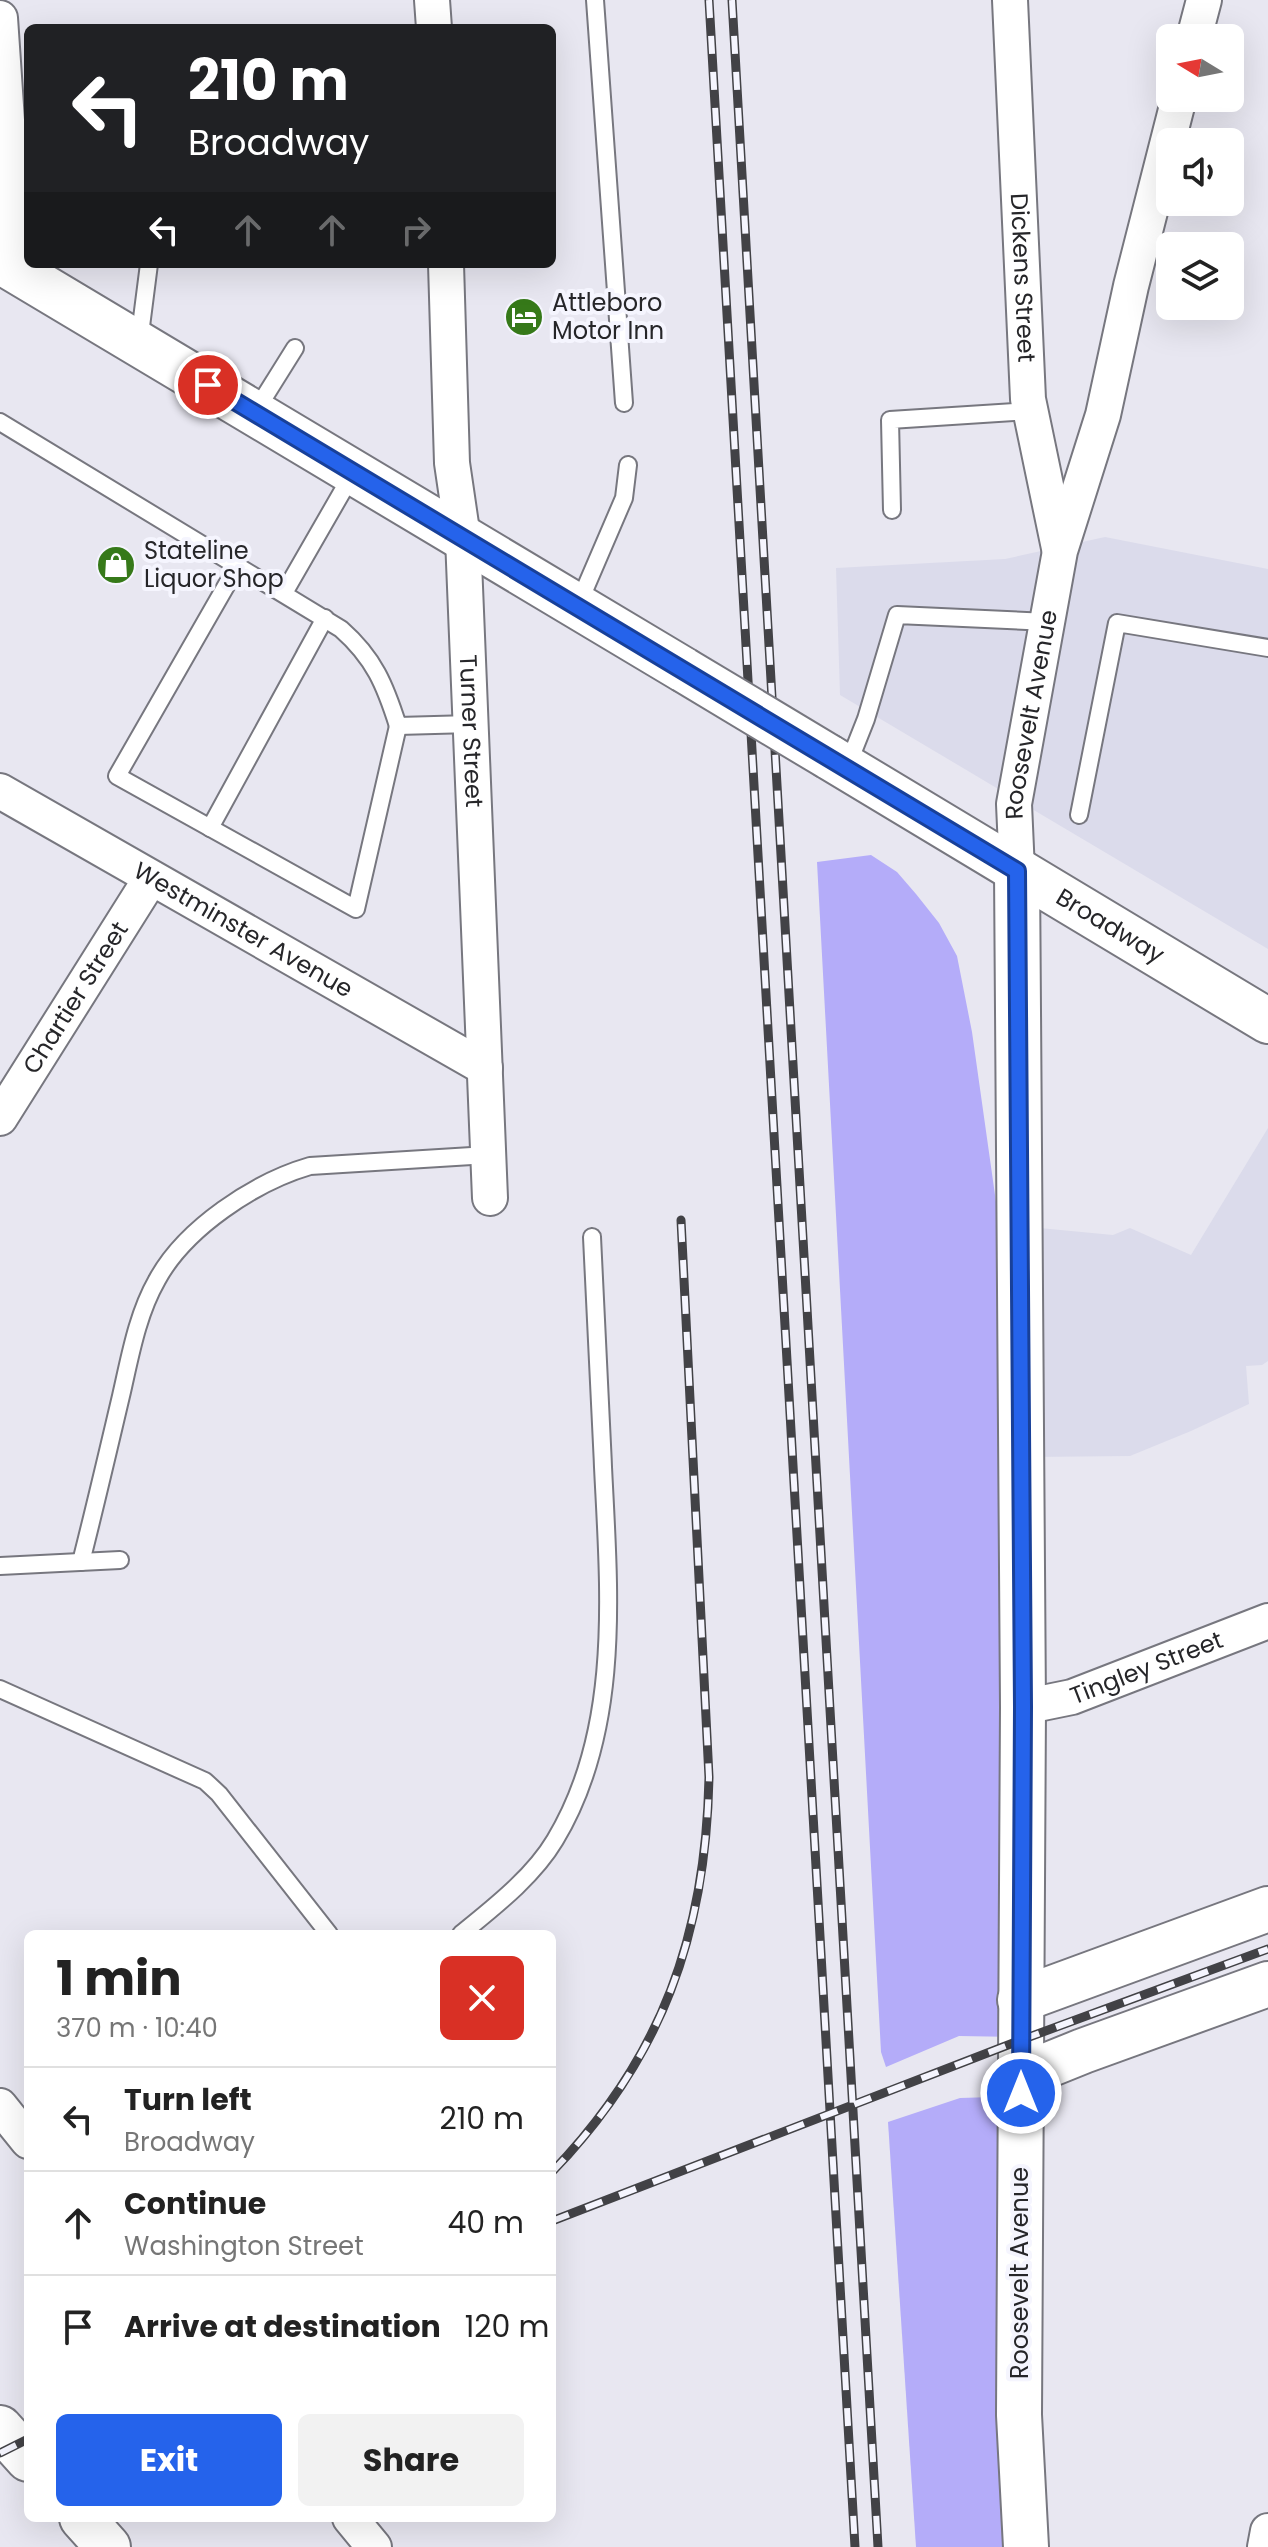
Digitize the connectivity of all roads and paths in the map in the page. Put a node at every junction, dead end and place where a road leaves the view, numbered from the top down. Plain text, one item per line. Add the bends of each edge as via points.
1 (432, 0) edge
2 (595, 0) edge
3 (1010, 0) edge
4 (1204, 0) edge
5 (0, 18) edge
6 (434, 24) edge
7 (1198, 24) edge
8 (1175, 112) edge
9 (19, 179) edge
10 (148, 268) edge
11 (446, 268) edge
12 (3, 270) edge
13 (139, 344) junction
14 (295, 348) dead end
15 (624, 403) dead end
16 (1030, 411) junction
17 (254, 413) junction
18 (0, 422) edge
19 (628, 465) dead end
20 (353, 472) junction
21 (892, 510) dead end
22 (463, 538) junction
23 (1060, 551) junction
24 (238, 565) junction
25 (284, 593) junction
26 (577, 606) junction
27 (325, 618) junction
28 (1048, 622) junction
29 (1268, 648) edge
30 (471, 724) junction
31 (398, 726) junction
32 (838, 762) junction
33 (0, 791) edge
34 (1079, 815) dead end
35 (210, 828) junction
36 (1017, 871) junction
37 (151, 878) junction
38 (1268, 1021) edge
39 (485, 1068) junction
40 (0, 1118) edge
41 (488, 1155) junction
42 (490, 1198) dead end
43 (592, 1237) dead end
44 (120, 1560) dead end
45 (81, 1562) junction
46 (0, 1566) edge
47 (1268, 1621) edge
48 (0, 1689) edge
49 (1023, 1707) junction
50 (1268, 1909) edge
51 (326, 1930) edge
52 (466, 1930) edge
53 (1268, 1984) edge
54 (1020, 2000) junction
55 (1021, 2076) junction
56 (0, 2106) edge
57 (24, 2136) edge
58 (0, 2428) edge
59 (24, 2455) edge
60 (86, 2522) edge
61 (353, 2522) edge
62 (1268, 2531) edge
63 (108, 2547) edge
64 (374, 2547) edge
65 (1026, 2547) edge
66 (1265, 2547) edge

1 - 6 street
2 - 15 lane
3 - 16 street, Dickens Street
4 - 7 street
5 - 9 street
8 - 23 street, Roosevelt Avenue via 1103,415
9 - 12 street
10 - 13 lane
11 - 22 street, Turner Street via 452,463
12 - 13 main road, Broadway
13 - 17 main road, Broadway
14 - 17 lane
16 - 21 lane via 890,420
16 - 23 street, Dickens Street
17 - 20 main road, Broadway
18 - 24 lane
19 - 26 lane via 624,498
20 - 22 main road, Broadway
20 - 25 lane
22 - 26 main road, Broadway
22 - 30 street, Turner Street
23 - 28 street, Roosevelt Avenue
24 - 25 lane
24 - 35 lane via 117,776
25 - 27 lane
26 - 32 main road, Broadway, bridge
27 - 31 lane via 354,640 374,665
27 - 35 lane
28 - 32 lane via 897,615 866,719
28 - 36 street, Roosevelt Avenue via 1014,804
29 - 34 lane via 1117,623
30 - 31 lane
30 - 39 street, Turner Street
31 - 35 lane via 356,909
32 - 36 main road, Broadway
33 - 37 street, Westminster Avenue
36 - 38 main road, Broadway
36 - 49 main road, Roosevelt Avenue
37 - 39 street, Westminster Avenue
37 - 40 street, Chartier Street
39 - 41 street, Turner Street
41 - 42 street, Turner Street
41 - 45 lane via 310,1166 265,1184 191,1236 172,1256 145,1303
43 - 52 lane via 609,1585 593,1748 554,1841 524,1878
44 - 45 lane
45 - 46 lane
47 - 49 street, Tingley Street via 1072,1697
48 - 51 lane via 205,1781
49 - 54 main road, Roosevelt Avenue
50 - 54 main road
53 - 55 main road
54 - 55 main road, Roosevelt Avenue
55 - 65 main road, Roosevelt Avenue via 1019,2415
56 - 57 street
58 - 59 main road
60 - 63 main road
61 - 64 street
62 - 66 street

